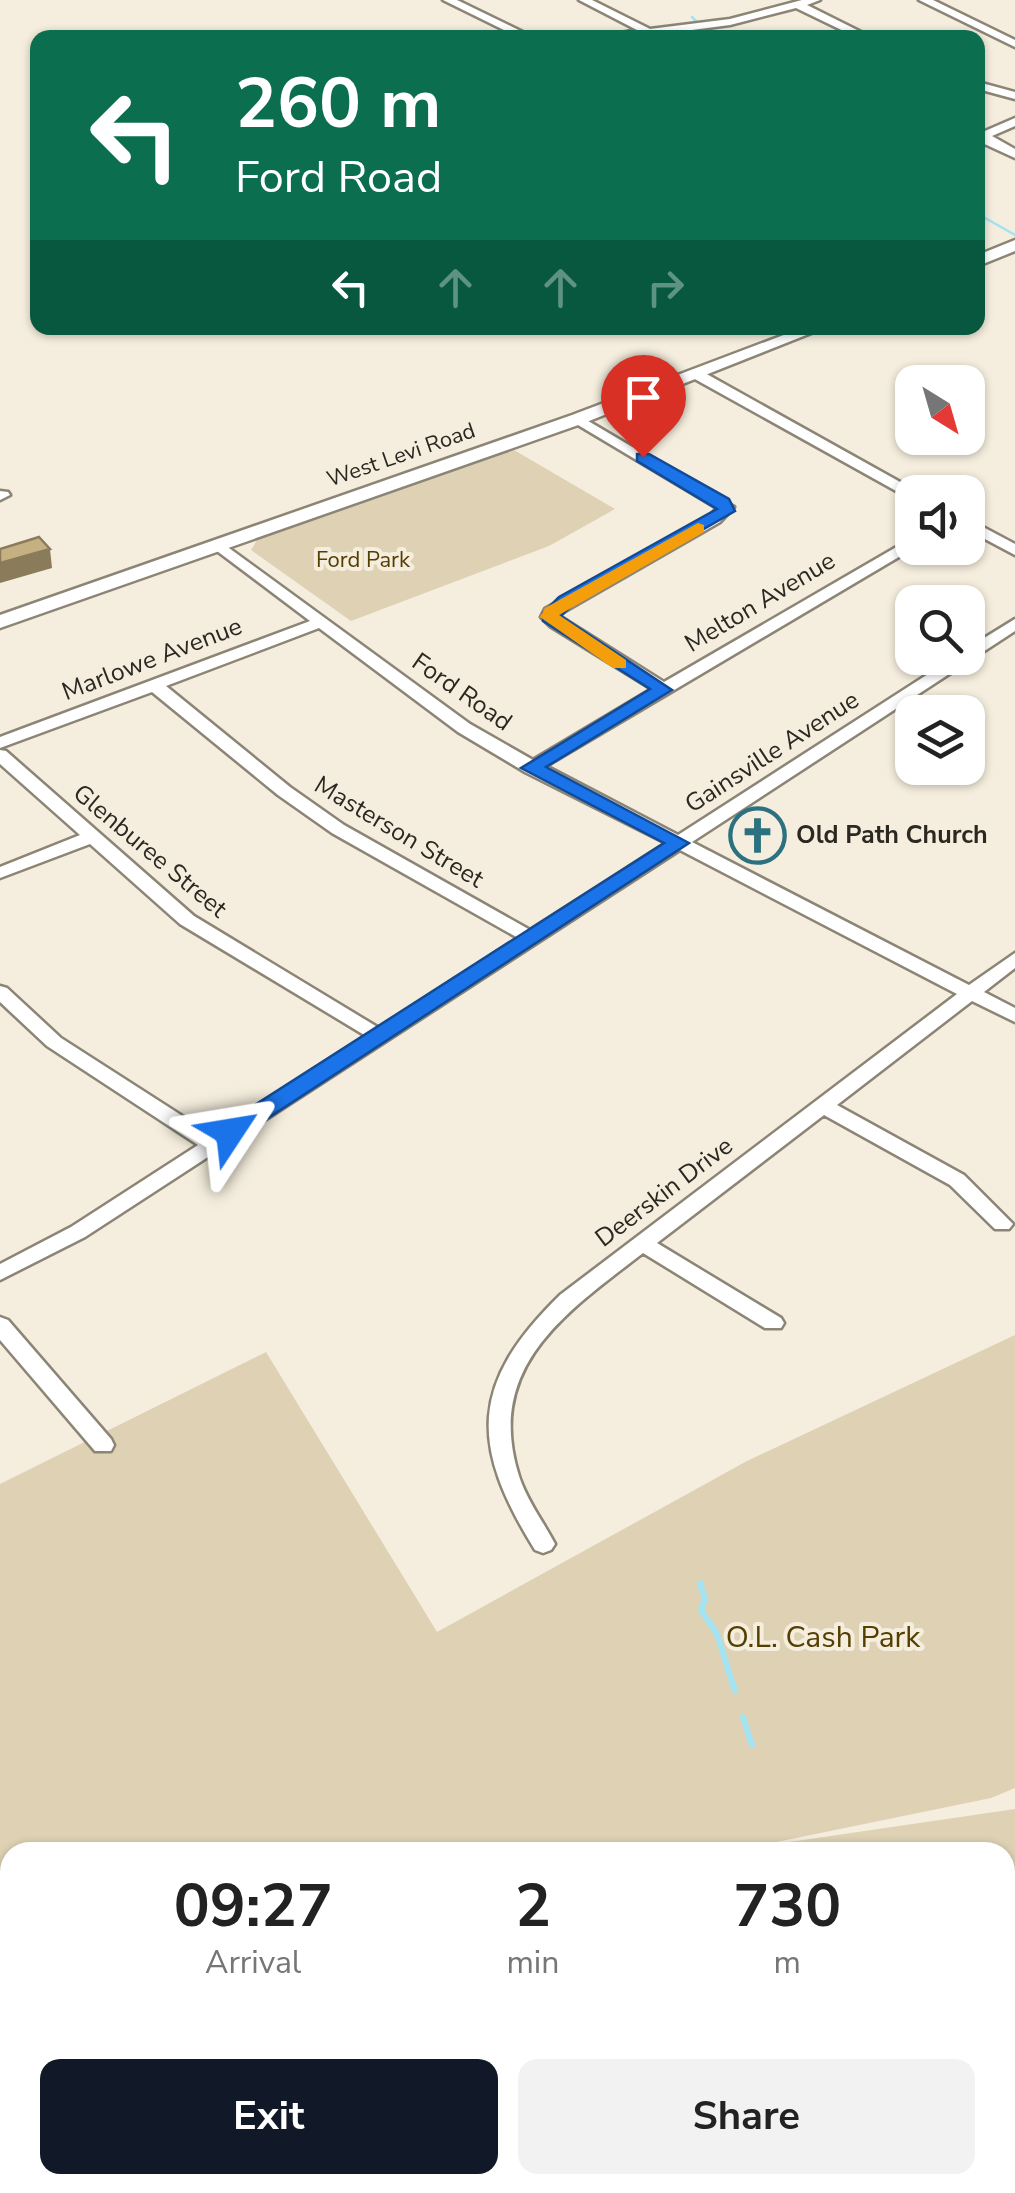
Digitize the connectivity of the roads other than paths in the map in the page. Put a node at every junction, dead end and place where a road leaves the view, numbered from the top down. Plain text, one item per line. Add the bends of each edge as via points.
1 (448, 0) edge
2 (584, 0) edge
3 (815, 0) edge
4 (924, 0) edge
5 (798, 5) junction
6 (513, 30) edge
7 (645, 30) joint
8 (851, 30) edge
9 (1015, 44) edge
10 (985, 87) edge
11 (1015, 96) edge
12 (1015, 122) edge
13 (985, 134) edge
14 (985, 139) edge
15 (1015, 154) edge
16 (1015, 245) edge
17 (985, 256) edge
18 (798, 335) edge
19 (698, 375) junction
20 (578, 418) junction
21 (895, 485) edge
22 (985, 533) edge
23 (218, 546) junction
24 (1015, 550) edge
25 (895, 552) edge
26 (0, 622) edge
27 (321, 622) junction
28 (1015, 624) edge
29 (985, 643) edge
30 (936, 675) edge
31 (154, 685) junction
32 (663, 690) junction
33 (0, 742) edge
34 (0, 755) edge
35 (531, 768) junction
36 (91, 837) junction
37 (678, 843) junction
38 (0, 873) edge
39 (531, 938) junction
40 (1015, 959) edge
41 (0, 992) edge
42 (970, 993) junction
43 (1015, 1016) edge
44 (378, 1036) junction
45 (823, 1106) junction
46 (211, 1144) junction
47 (1002, 1224) dead end
48 (642, 1243) junction
49 (0, 1272) edge
50 (773, 1323) dead end
51 (0, 1325) edge
52 (102, 1445) dead end
53 (544, 1544) dead end

1 - 6 street
2 - 7 street
3 - 5 street
4 - 9 street
5 - 7 street via 730,22
5 - 8 street
10 - 11 street
12 - 13 street
14 - 15 street
16 - 17 street
18 - 19 street, West Levi Road
19 - 20 street, West Levi Road
19 - 21 street
20 - 23 street, West Levi Road
20 - 32 street via 726,507 551,612 556,623
22 - 24 street
23 - 26 street, West Levi Road
23 - 27 street, Ford Road
25 - 32 street, Melton Avenue
27 - 31 street, Marlowe Avenue
27 - 35 street, Ford Road via 464,728
28 - 29 street, Gainsville Avenue
30 - 37 street, Gainsville Avenue
31 - 33 street, Marlowe Avenue
31 - 39 street, Masterson Street via 338,829
32 - 35 street, Melton Avenue
34 - 36 street, Glenburee Street
35 - 37 street, Ford Road
36 - 38 street
36 - 44 street, Glenburee Street via 187,920
37 - 39 street, Gainsville Avenue
37 - 42 street, Ford Road
39 - 44 street, Gainsville Avenue
40 - 42 street, Deerskin Drive
41 - 46 street via 54,1042
42 - 43 street, Ford Road
42 - 45 street, Deerskin Drive
44 - 46 street, Gainsville Avenue
45 - 47 street via 957,1180
45 - 48 street, Deerskin Drive
46 - 49 street, Gainsville Avenue via 78,1232
48 - 50 street
48 - 53 street, Deerskin Drive via 546,1319 507,1377 498,1419 502,1463 514,1498
51 - 52 street

